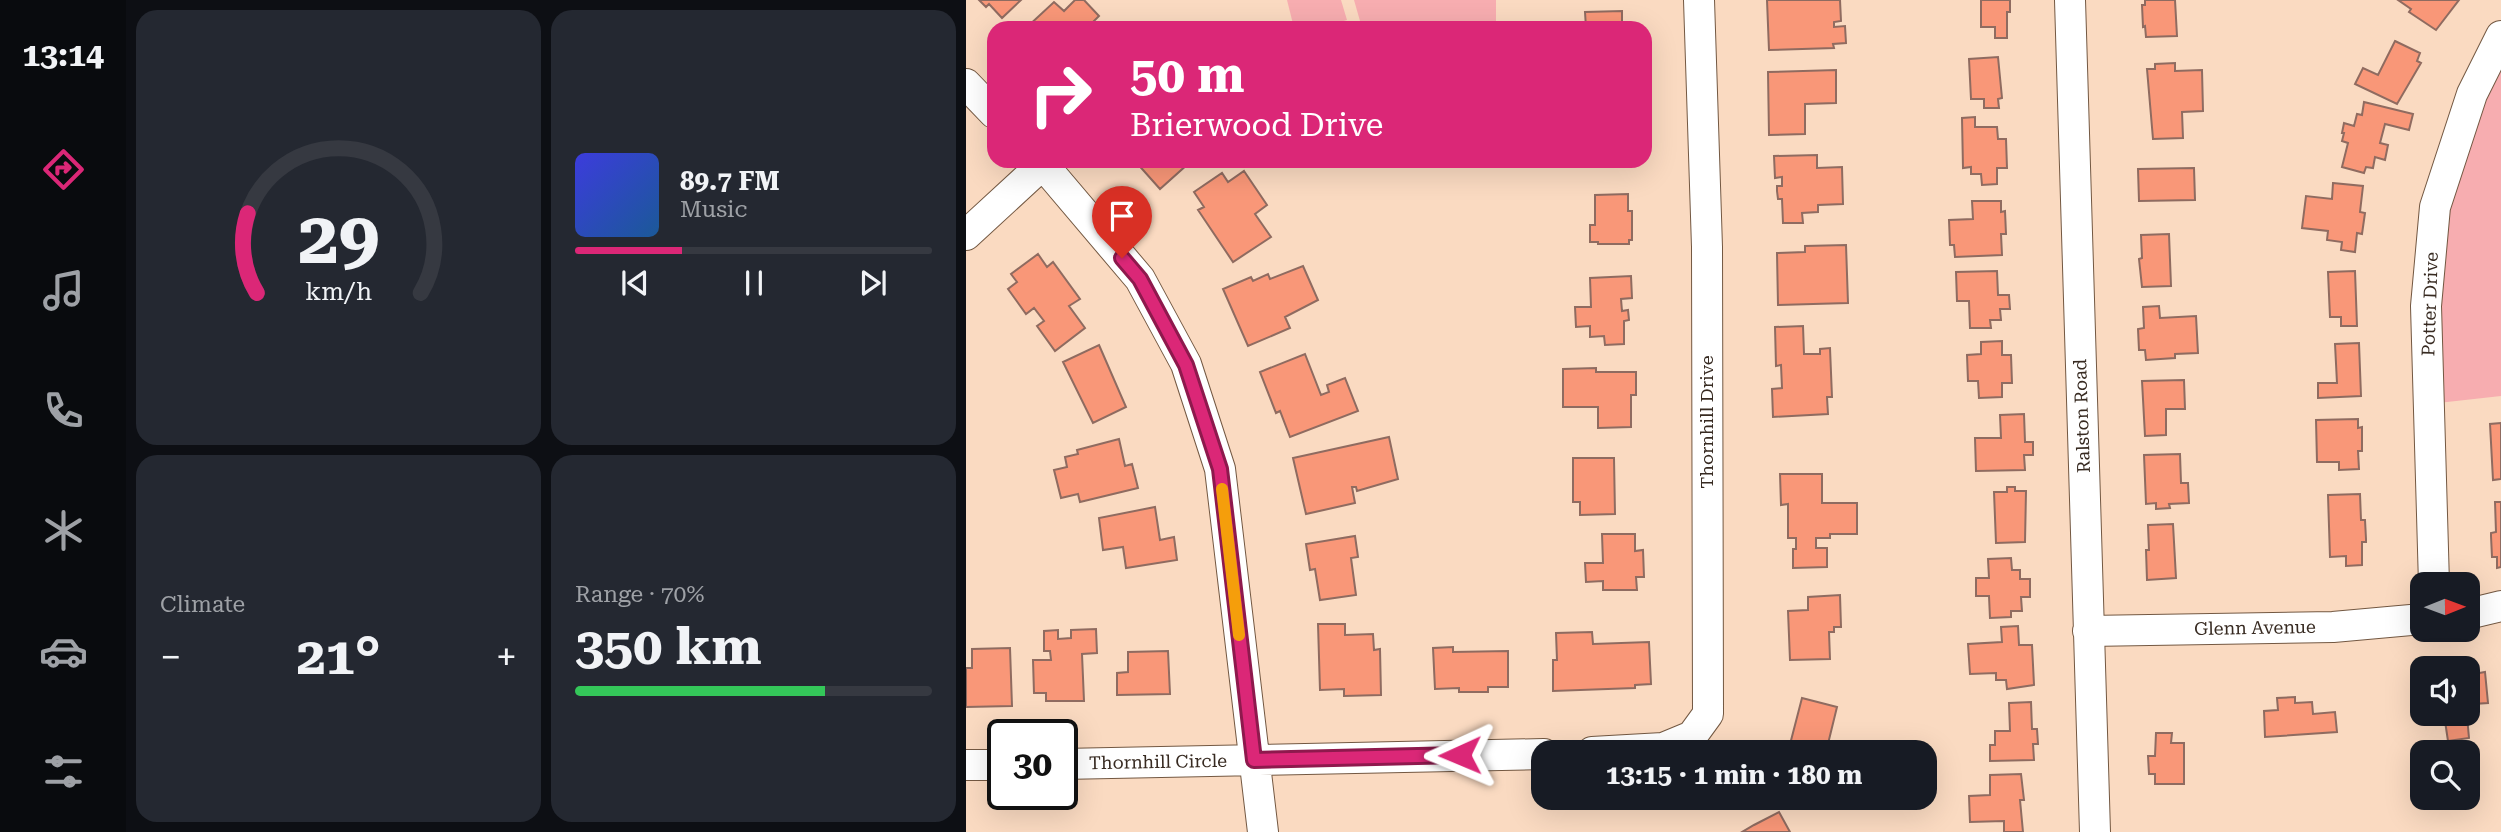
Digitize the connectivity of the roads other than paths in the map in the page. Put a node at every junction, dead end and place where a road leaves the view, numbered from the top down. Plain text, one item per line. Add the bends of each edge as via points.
1 (1699, 0) edge
2 (2070, 0) edge
3 (2501, 36) edge
4 (966, 84) edge
5 (987, 106) edge
6 (1035, 168) edge
7 (1046, 168) edge
8 (966, 235) edge
9 (2434, 572) edge
10 (2501, 606) edge
11 (2480, 611) edge
12 (2410, 620) edge
13 (2088, 631) junction
14 (1682, 740) edge
15 (1531, 754) edge
16 (1254, 760) junction
17 (1078, 764) edge
18 (966, 765) edge
19 (987, 765) edge
20 (1263, 832) edge
21 (2095, 832) edge

1 - 14 street, Thornhill Drive via 1707,247 1708,714 1692,736
2 - 13 street, Ralston Road
3 - 9 street, Potter Drive via 2472,94 2435,207 2426,306
4 - 5 street
6 - 8 street
7 - 16 street via 1140,279 1186,365 1220,469
10 - 11 street
12 - 13 street, Glenn Avenue via 2333,627
13 - 21 street, Ralston Road
15 - 16 street
16 - 17 street, Thornhill Circle
16 - 20 street
18 - 19 street

